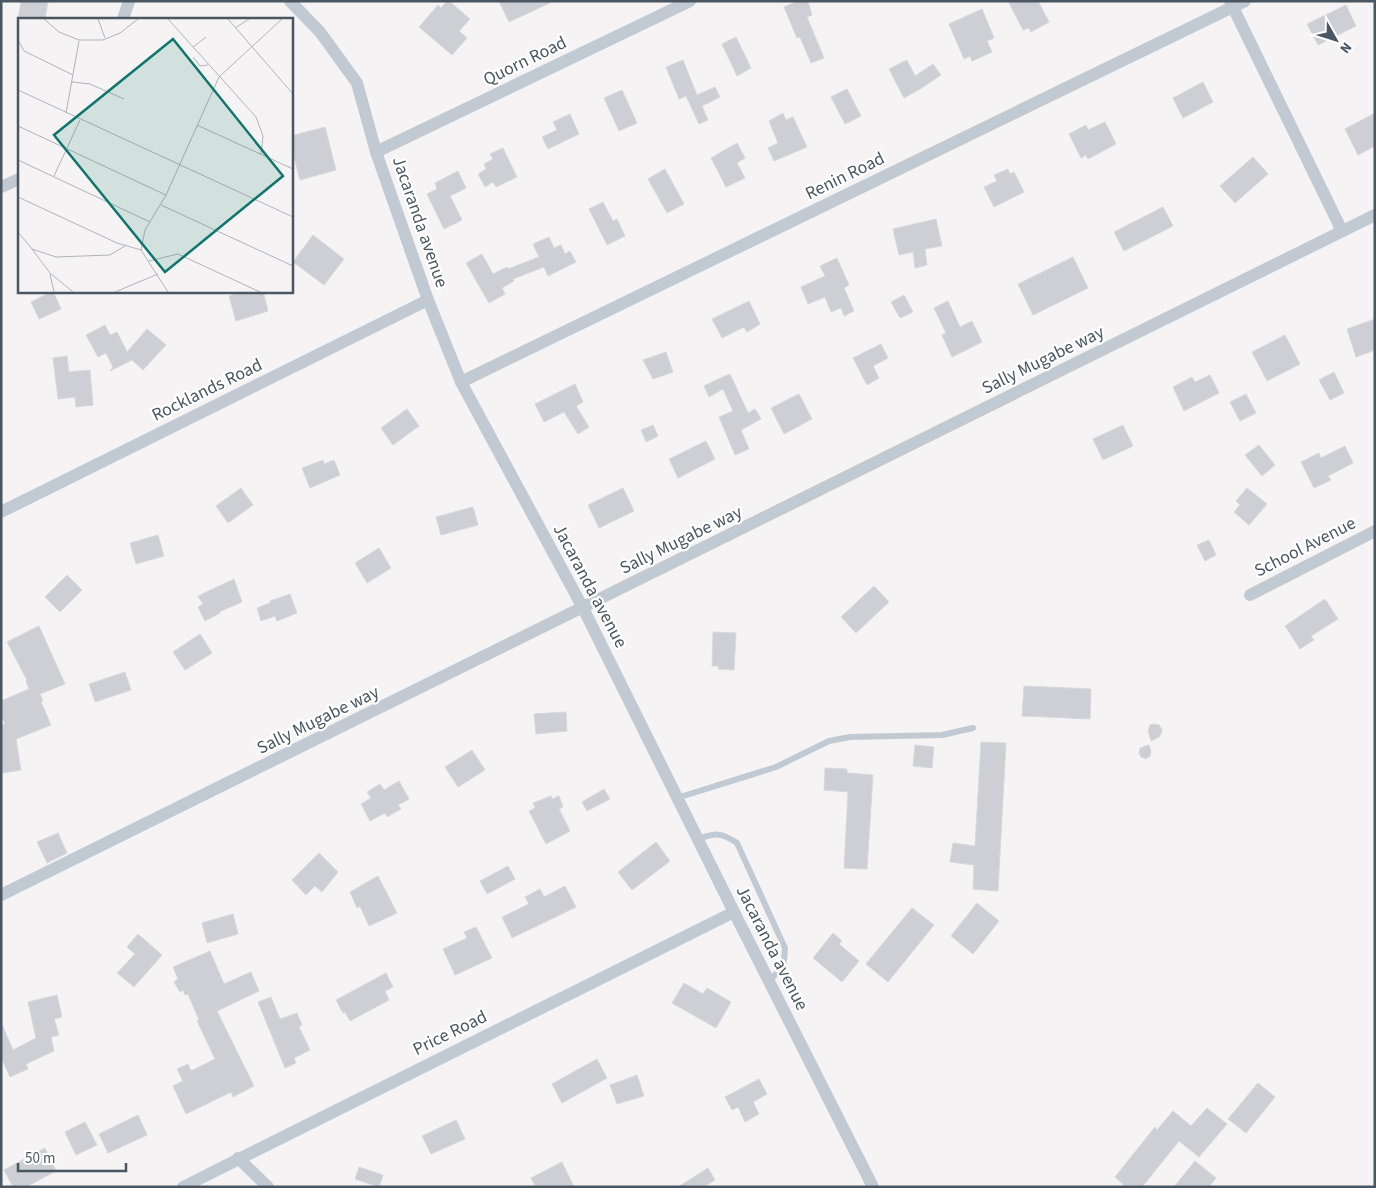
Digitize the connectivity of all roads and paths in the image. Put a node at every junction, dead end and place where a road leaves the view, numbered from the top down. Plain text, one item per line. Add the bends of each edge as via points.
1 (129, 1) edge
2 (290, 1) edge
3 (690, 1) edge
4 (1245, 1) edge
5 (1231, 4) edge
6 (123, 18) edge
7 (376, 152) junction
8 (18, 179) edge
9 (1, 187) edge
10 (1375, 215) edge
11 (1342, 231) junction
12 (428, 300) junction
13 (461, 382) junction
14 (1, 512) edge
15 (1375, 531) edge
16 (1250, 595) dead end
17 (583, 608) junction
18 (973, 728) dead end
19 (677, 798) junction
20 (698, 839) junction
21 (1, 895) edge
22 (734, 912) junction
23 (768, 980) junction
24 (238, 1158) junction
25 (183, 1187) edge
26 (268, 1187) edge
27 (873, 1187) edge

1 - 6 street
2 - 7 street, Jacaranda avenue via 320,32 357,83
3 - 7 street, Quorn Road
4 - 5 street, Renin Road
5 - 11 street
5 - 13 street, Renin Road
7 - 12 street, Jacaranda avenue
8 - 9 street
10 - 11 street, Sally Mugabe way
11 - 17 street, Sally Mugabe way
12 - 13 street, Jacaranda avenue
12 - 14 street, Rocklands Road
13 - 17 street, Jacaranda avenue
15 - 16 street, School Avenue
17 - 19 street, Jacaranda avenue
17 - 21 street, Sally Mugabe way
18 - 19 lane via 942,734 850,737 829,741 776,767
19 - 20 street, Jacaranda avenue
20 - 22 street, Jacaranda avenue
20 - 23 lane via 712,834 727,836 737,843 785,948 781,971
22 - 23 street, Jacaranda avenue
22 - 24 street, Price Road
23 - 27 street, Jacaranda avenue
24 - 25 street, Price Road
24 - 26 street

